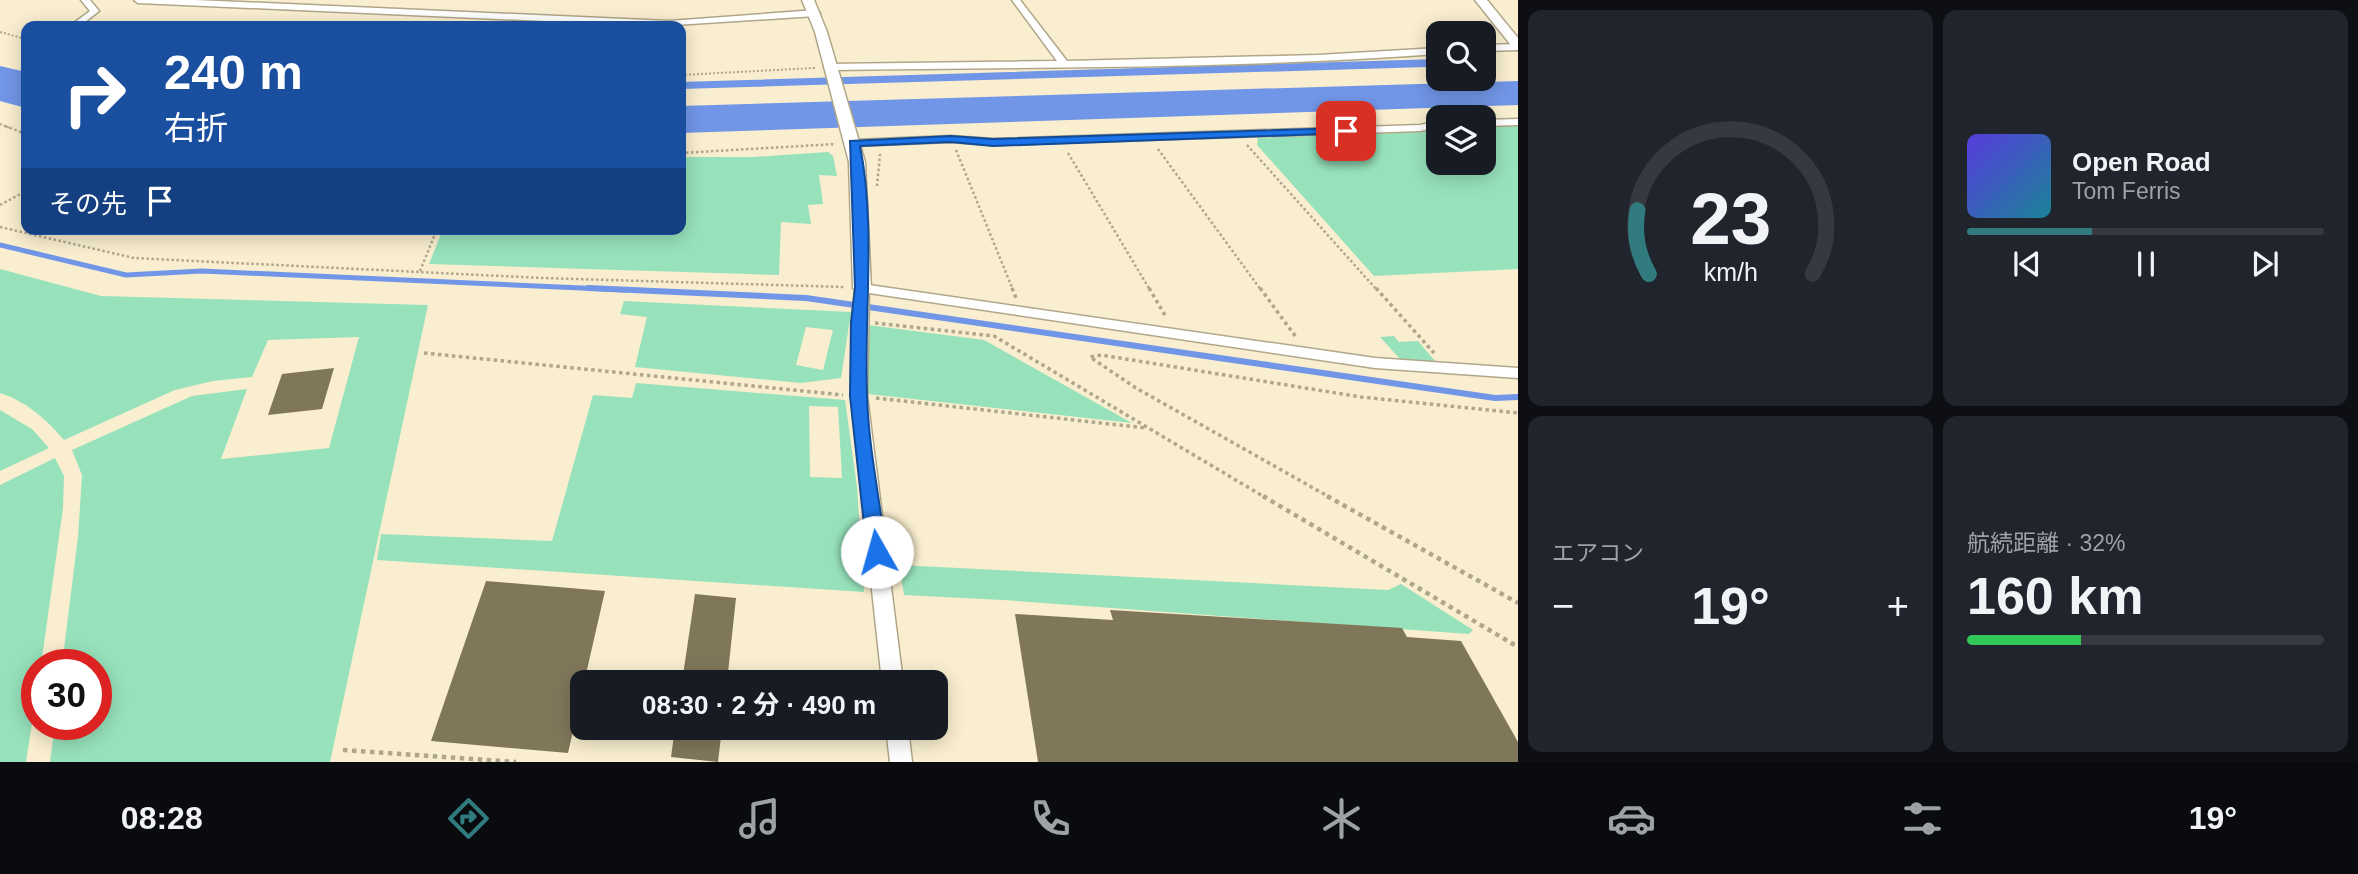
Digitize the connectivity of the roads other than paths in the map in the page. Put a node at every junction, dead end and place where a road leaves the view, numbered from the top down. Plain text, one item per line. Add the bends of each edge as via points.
1 (85, 0) edge
2 (138, 0) edge
3 (389, 0) edge
4 (808, 0) edge
5 (1016, 0) edge
6 (1481, 0) edge
7 (381, 10) junction
8 (816, 13) junction
9 (521, 17) edge
10 (81, 21) edge
11 (606, 21) edge
12 (686, 23) edge
13 (1518, 46) edge
14 (1496, 47) edge
15 (1426, 52) edge
16 (1064, 64) junction
17 (829, 69) junction
18 (1518, 122) edge
19 (1496, 123) edge
20 (1426, 127) edge
21 (852, 139) junction
22 (862, 291) junction
23 (1518, 373) edge
24 (890, 670) edge
25 (898, 740) edge
26 (901, 762) edge

1 - 10 street via 95,11
2 - 7 street
3 - 7 street
4 - 8 street
5 - 16 street
6 - 13 street
7 - 9 street
8 - 12 street
8 - 17 street
9 - 11 street
13 - 14 street
15 - 16 street
16 - 17 street
17 - 21 street
18 - 19 street
20 - 21 street via 993,142
21 - 22 street
22 - 23 street via 1376,363
22 - 24 street via 859,396
25 - 26 street

